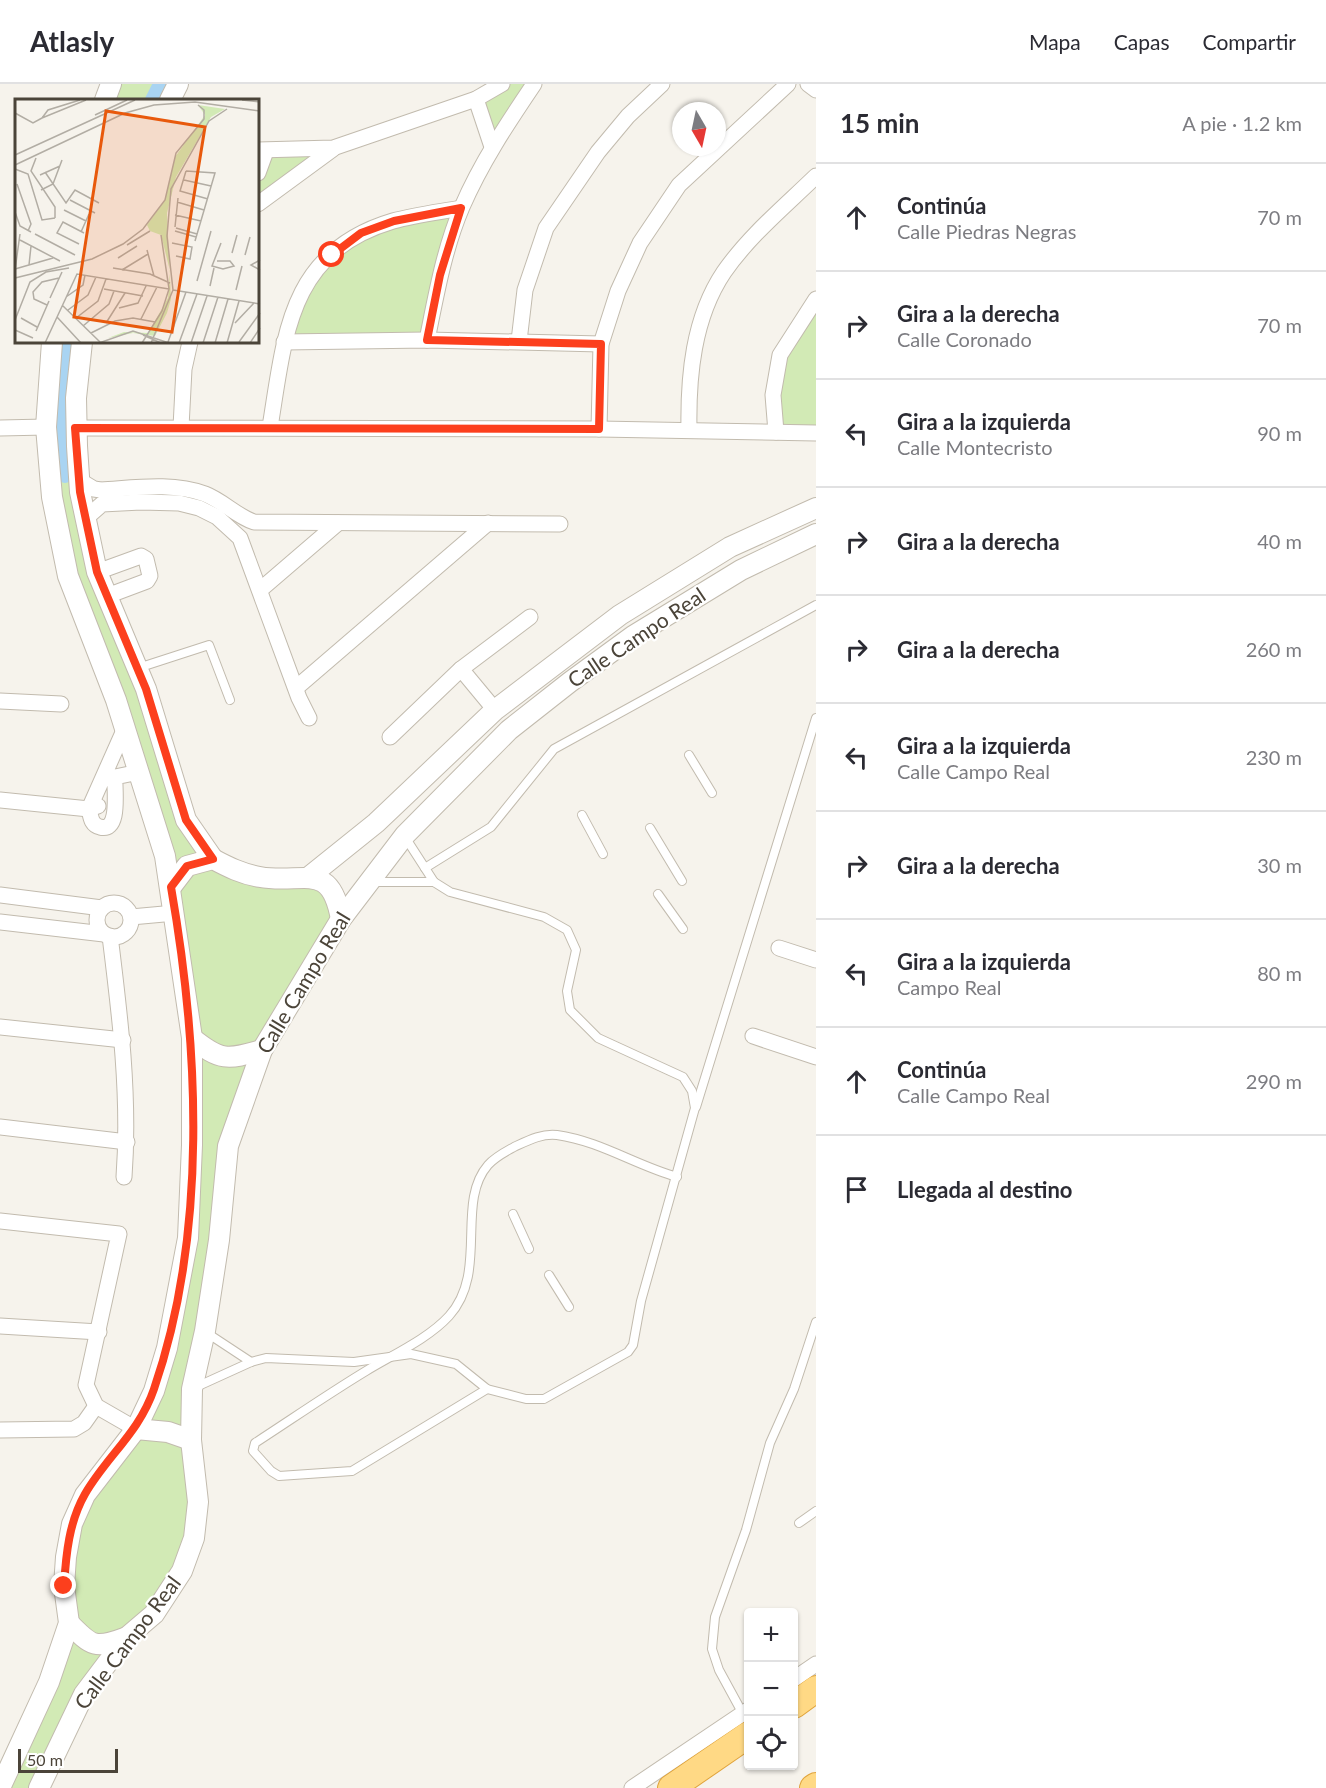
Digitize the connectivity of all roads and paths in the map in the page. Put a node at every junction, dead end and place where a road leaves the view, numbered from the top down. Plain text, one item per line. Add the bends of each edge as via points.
1 (111, 84) edge
2 (178, 84) edge
3 (502, 84) edge
4 (534, 84) edge
5 (662, 84) edge
6 (788, 84) edge
7 (808, 84) edge
8 (816, 90) edge
9 (105, 99) edge
10 (170, 99) edge
11 (476, 99) junction
12 (492, 147) junction
13 (333, 148) junction
14 (262, 150) edge
15 (816, 176) edge
16 (260, 203) edge
17 (461, 208) junction
18 (816, 299) edge
19 (427, 340) junction
20 (519, 341) junction
21 (284, 342) junction
22 (52, 344) edge
23 (82, 344) edge
24 (190, 344) edge
25 (601, 344) junction
26 (46, 427) junction
27 (181, 427) junction
28 (270, 427) junction
29 (0, 428) edge
30 (75, 428) junction
31 (599, 429) junction
32 (689, 430) junction
33 (776, 432) junction
34 (816, 433) edge
35 (79, 480) junction
36 (141, 495) junction
37 (169, 495) junction
38 (816, 508) edge
39 (86, 518) junction
40 (254, 522) junction
41 (338, 523) junction
42 (488, 523) junction
43 (560, 524) dead end
44 (816, 534) edge
45 (240, 538) junction
46 (97, 572) junction
47 (260, 590) junction
48 (107, 597) junction
49 (816, 605) edge
50 (530, 617) dead end
51 (137, 668) junction
52 (461, 669) junction
53 (296, 688) junction
54 (230, 700) dead end
55 (0, 701) edge
56 (61, 704) dead end
57 (495, 710) junction
58 (309, 718) dead end
59 (816, 718) edge
60 (125, 728) junction
61 (390, 737) dead end
62 (689, 754) dead end
63 (139, 771) junction
64 (110, 776) junction
65 (712, 793) dead end
66 (0, 800) edge
67 (113, 802) junction
68 (89, 809) junction
69 (582, 815) dead end
70 (650, 828) dead end
71 (405, 835) junction
72 (603, 854) dead end
73 (213, 859) junction
74 (425, 867) junction
75 (309, 876) junction
76 (682, 881) dead end
77 (366, 882) junction
78 (434, 882) junction
79 (171, 887) junction
80 (658, 894) dead end
81 (0, 895) edge
82 (102, 908) junction
83 (175, 913) junction
84 (131, 917) junction
85 (340, 920) junction
86 (0, 922) edge
87 (683, 929) dead end
88 (107, 935) junction
89 (779, 948) dead end
90 (816, 960) edge
91 (0, 1027) edge
92 (753, 1036) dead end
93 (192, 1038) junction
94 (123, 1040) junction
95 (262, 1050) junction
96 (816, 1058) edge
97 (695, 1108) junction
98 (0, 1126) edge
99 (127, 1142) junction
100 (124, 1177) dead end
101 (677, 1177) junction
102 (513, 1214) dead end
103 (0, 1221) edge
104 (529, 1249) dead end
105 (549, 1275) dead end
106 (569, 1307) dead end
107 (816, 1322) edge
108 (0, 1326) edge
109 (204, 1331) junction
110 (99, 1332) junction
111 (393, 1354) junction
112 (251, 1362) junction
113 (192, 1389) junction
114 (487, 1389) junction
115 (96, 1406) junction
116 (136, 1429) junction
117 (0, 1430) edge
118 (190, 1440) junction
119 (816, 1511) edge
120 (799, 1522) dead end
121 (69, 1623) junction
122 (127, 1637) junction
123 (816, 1664) edge
124 (798, 1676) edge
125 (816, 1689) edge
126 (798, 1702) edge
127 (745, 1716) edge
128 (744, 1722) edge
129 (744, 1723) edge
130 (30, 1724) junction
131 (60, 1740) junction
132 (0, 1788) edge
133 (39, 1788) edge
134 (632, 1788) edge
135 (671, 1788) edge

1 - 9 street
2 - 10 street
3 - 11 street
4 - 12 street
5 - 20 street via 598,152 546,228 525,290
6 - 25 street via 680,185 640,243 618,291
7 - 8 street
11 - 12 street
11 - 13 street
12 - 17 street
13 - 14 street
13 - 16 street
15 - 32 street via 755,234 723,273 701,321 688,381
17 - 19 street via 440,275
17 - 21 street via 394,221 361,233 312,274 296,301
18 - 33 street via 780,355 772,395
19 - 20 street
19 - 21 street
20 - 25 street
21 - 28 street
22 - 26 street
23 - 30 street
24 - 27 street
25 - 31 street
26 - 29 street
26 - 60 street via 52,497 68,576
27 - 28 street
27 - 30 street
28 - 31 street
30 - 35 street
31 - 32 street
32 - 33 street
33 - 34 street
35 - 36 street via 94,489
35 - 39 street
36 - 37 street
36 - 39 street via 102,504
37 - 40 street via 181,487 206,494
37 - 45 street via 217,517
38 - 57 street, Calle Campo Real via 730,547 620,615
39 - 46 street
40 - 41 street
40 - 45 street
41 - 42 street
41 - 47 street
42 - 43 street
42 - 53 street
44 - 71 street, Calle Campo Real via 731,576 633,636 570,682 509,730
45 - 47 street
46 - 48 street
46 - 48 street via 141,556 146,559 150,576 147,581
47 - 53 street
48 - 51 street
49 - 74 lane via 554,749 491,827
50 - 52 street
51 - 54 lane via 208,645
51 - 73 street via 186,820
52 - 57 street
52 - 61 street
53 - 58 street
55 - 56 street
57 - 75 street, Calle Campo Real via 376,823
59 - 97 lane
60 - 63 street
60 - 64 street
62 - 65 lane
63 - 64 street
63 - 79 street
64 - 67 street
64 - 68 street
66 - 68 street
67 - 68 street
67 - 68 street via 116,817 105,828 93,822
69 - 72 lane
70 - 76 lane
71 - 74 lane
71 - 77 street, Calle Campo Real
73 - 75 street via 238,872 262,878
73 - 79 street via 187,866
74 - 78 lane
75 - 85 street via 328,886 337,898
77 - 78 lane
77 - 85 street, Calle Campo Real
78 - 97 lane via 450,892 544,917 567,930 576,950 567,991 570,1010 598,1038 683,1077 692,1091
79 - 83 street, Calle Campo Real
80 - 87 lane
81 - 82 street
82 - 84 street via 118,903
82 - 88 street via 97,924
83 - 84 street
83 - 93 street, Calle Campo Real
84 - 88 street via 122,936
85 - 95 street, Calle Campo Real
86 - 88 street
88 - 94 street
89 - 90 street
91 - 94 street
92 - 96 street
93 - 95 street via 223,1058
93 - 116 street, Calle Campo Real via 188,1238 167,1348 154,1391
94 - 99 street
95 - 109 street, Calle Campo Real via 228,1146 219,1240
97 - 101 lane
98 - 99 street
99 - 100 street
101 - 111 lane via 616,1152 556,1134 527,1141 497,1157 482,1174 473,1202 470,1268 464,1291 450,1316
101 - 114 lane via 631,1349 544,1399 526,1399
102 - 104 lane
103 - 110 street via 119,1234
105 - 106 lane
107 - 127 lane via 794,1389 770,1443 746,1530 715,1617 712,1649
108 - 110 street
109 - 112 lane
109 - 113 street, Calle Campo Real
110 - 115 street via 86,1385
111 - 112 lane via 354,1362 278,1357
111 - 114 lane via 456,1364
111 - 114 lane via 255,1443 254,1451 270,1471 279,1476 352,1471
112 - 113 lane
113 - 118 street, Calle Campo Real
115 - 116 street
115 - 117 street via 84,1423 74,1429
116 - 118 street via 168,1432
116 - 121 street, Calle Campo Real via 85,1495 72,1524 64,1586
118 - 122 street, Calle Campo Real via 198,1502 194,1538 182,1571 154,1614
119 - 120 lane
121 - 122 street via 91,1644 102,1646
121 - 130 street, Calle Campo Real
122 - 131 street, Calle Campo Real via 84,1694
123 - 124 street
125 - 126 highway
128 - 134 street
129 - 135 highway
130 - 131 street
130 - 132 street, Calle Campo Real
131 - 133 street, Calle Campo Real

